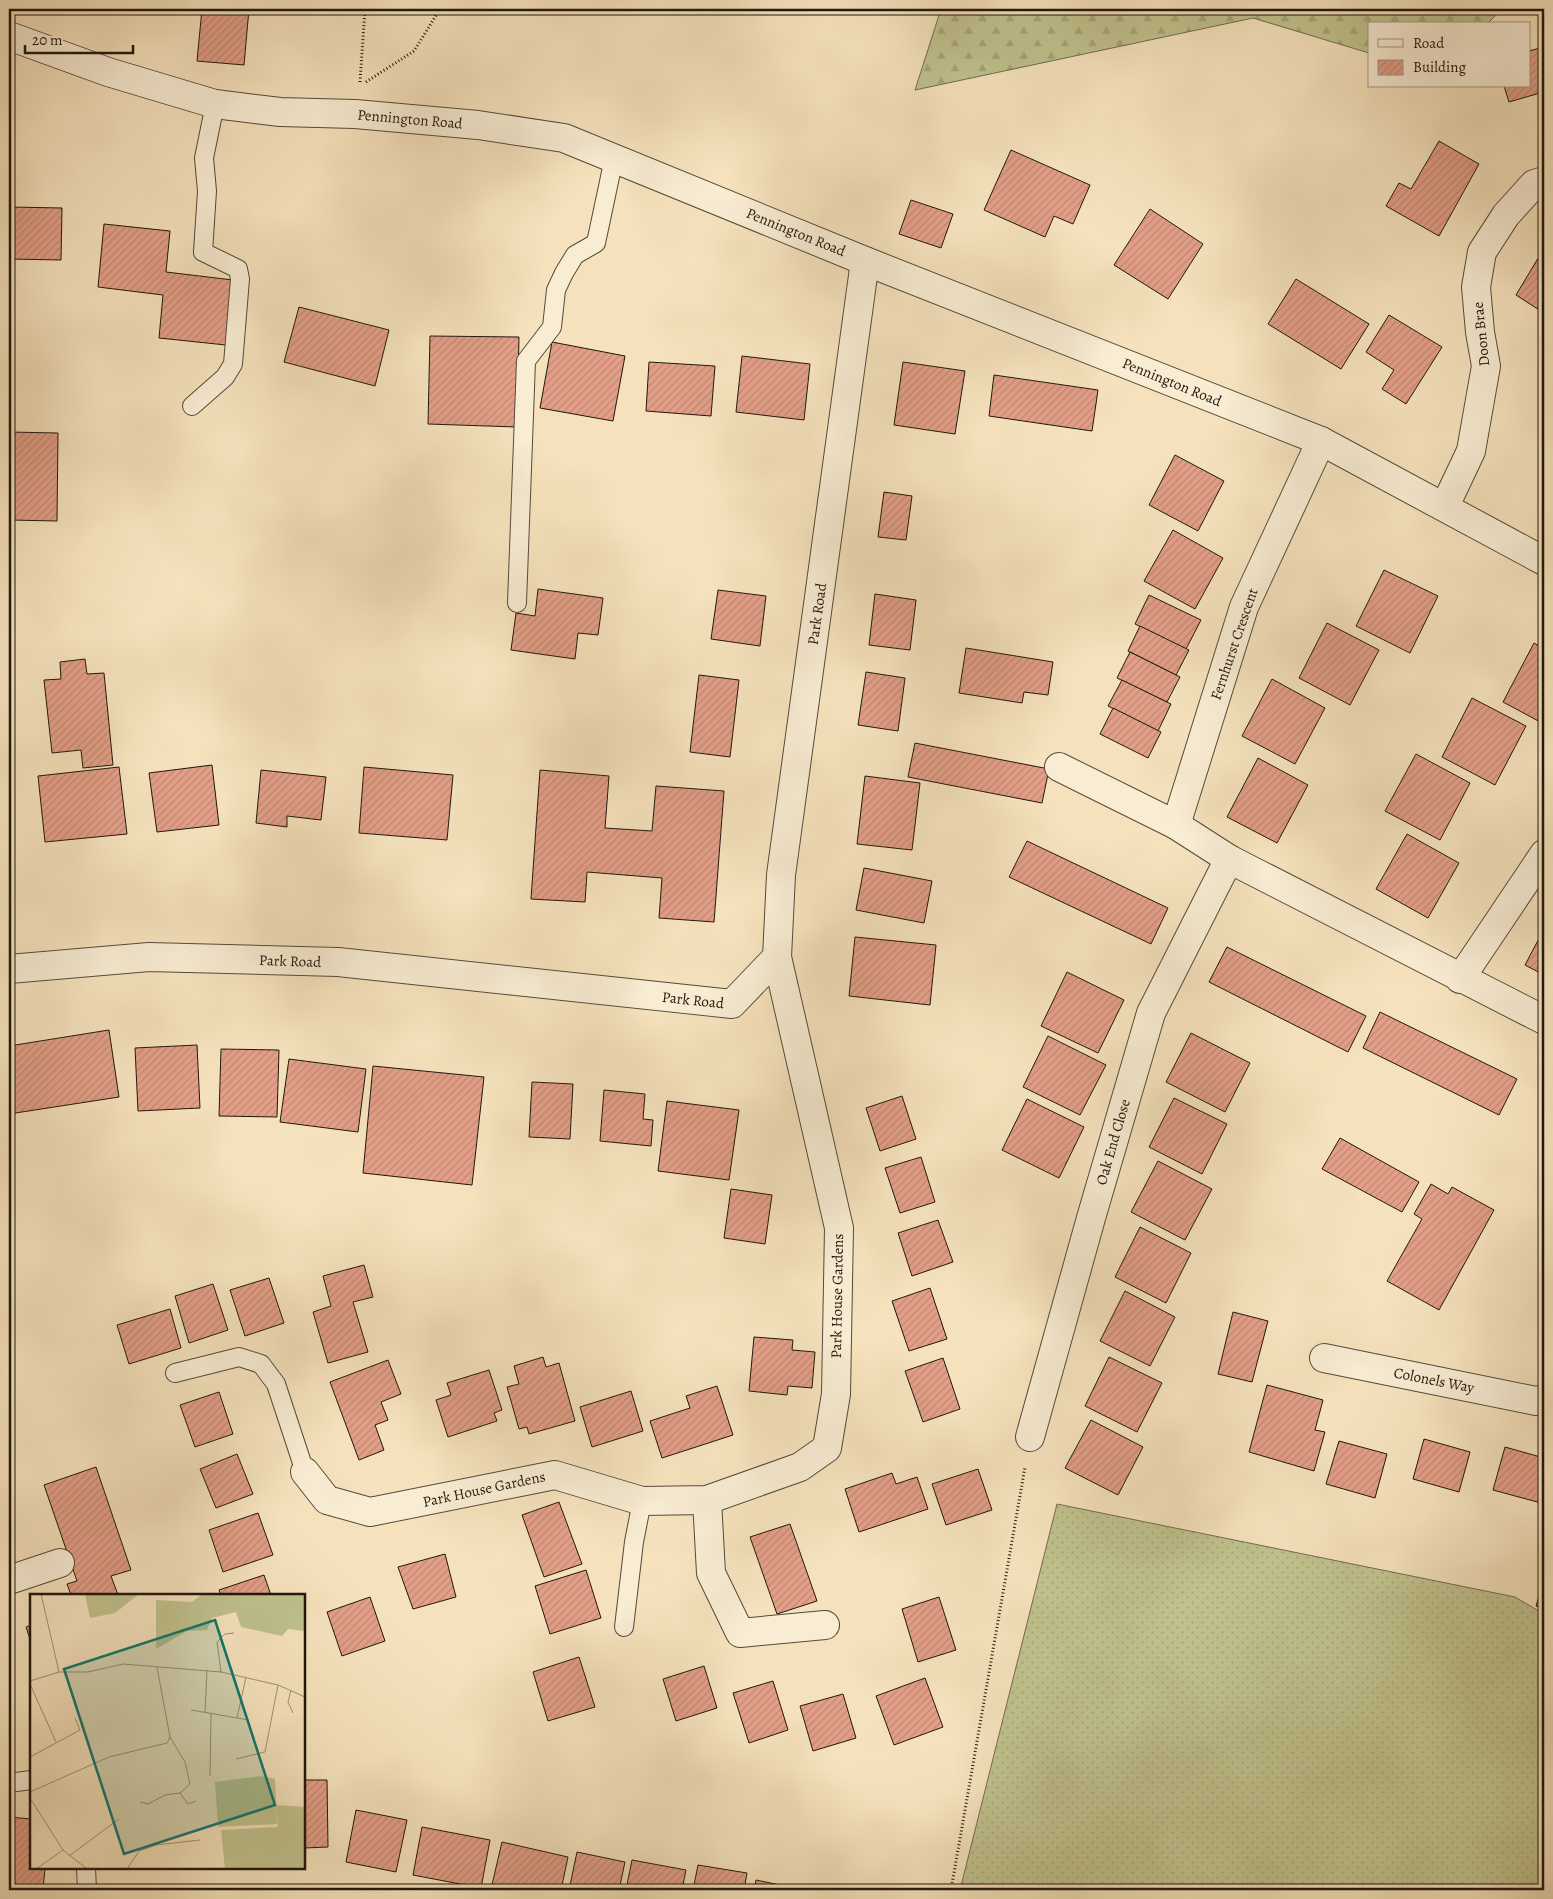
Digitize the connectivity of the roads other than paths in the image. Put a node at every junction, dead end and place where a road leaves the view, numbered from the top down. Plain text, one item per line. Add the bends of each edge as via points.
1 (9, 36) edge
2 (215, 104) junction
3 (614, 158) junction
4 (1544, 181) edge
5 (865, 261) junction
6 (192, 406) dead end
7 (1321, 441) junction
8 (1445, 506) junction
9 (1544, 561) edge
10 (517, 603) dead end
11 (1059, 767) dead end
12 (1176, 825) junction
13 (1544, 854) edge
14 (1229, 859) junction
15 (777, 957) junction
16 (9, 969) edge
17 (1460, 979) junction
18 (1544, 1020) edge
19 (1324, 1358) dead end
20 (175, 1373) dead end
21 (1544, 1399) edge
22 (1030, 1437) road end
23 (304, 1472) joint
24 (707, 1500) junction
25 (642, 1501) junction
26 (60, 1563) dead end
27 (9, 1580) edge
28 (825, 1625) dead end
29 (624, 1627) dead end
30 (30, 1780) edge
31 (9, 1783) edge
32 (86, 1869) edge
33 (87, 1890) edge

1 - 2 street, Pennington Road via 108,72
2 - 3 street, Pennington Road via 280,112 355,114 478,125 564,138
2 - 6 lane via 204,158 207,191 203,252 238,268 240,279 233,364 225,377
3 - 5 street, Pennington Road
3 - 10 lane via 596,243 575,255 564,273 556,290 552,327 526,360
4 - 8 street, Doon Brae via 1534,184 1506,215 1482,252 1476,287 1486,366 1471,451
5 - 7 street, Pennington Road
5 - 15 street, Park Road via 781,875
7 - 8 street, Pennington Road
7 - 12 street, Fernhurst Crescent via 1244,607
8 - 9 street, Pennington Road
11 - 12 street
12 - 14 street
13 - 17 street
14 - 17 street
14 - 22 street, Oak End Close via 1151,1013
15 - 16 street, Park Road via 732,1004 338,962 149,957
15 - 24 street, Park House Gardens via 838,1228 836,1394 827,1448 800,1468
17 - 18 street
19 - 21 street, Colonels Way
20 - 23 lane via 240,1357 261,1364 276,1384
23 - 25 street, Park House Gardens via 327,1500 370,1512 555,1475
24 - 25 street, Park House Gardens
24 - 28 street via 711,1573 740,1633
25 - 29 lane
26 - 27 street
30 - 31 lane
32 - 33 lane

